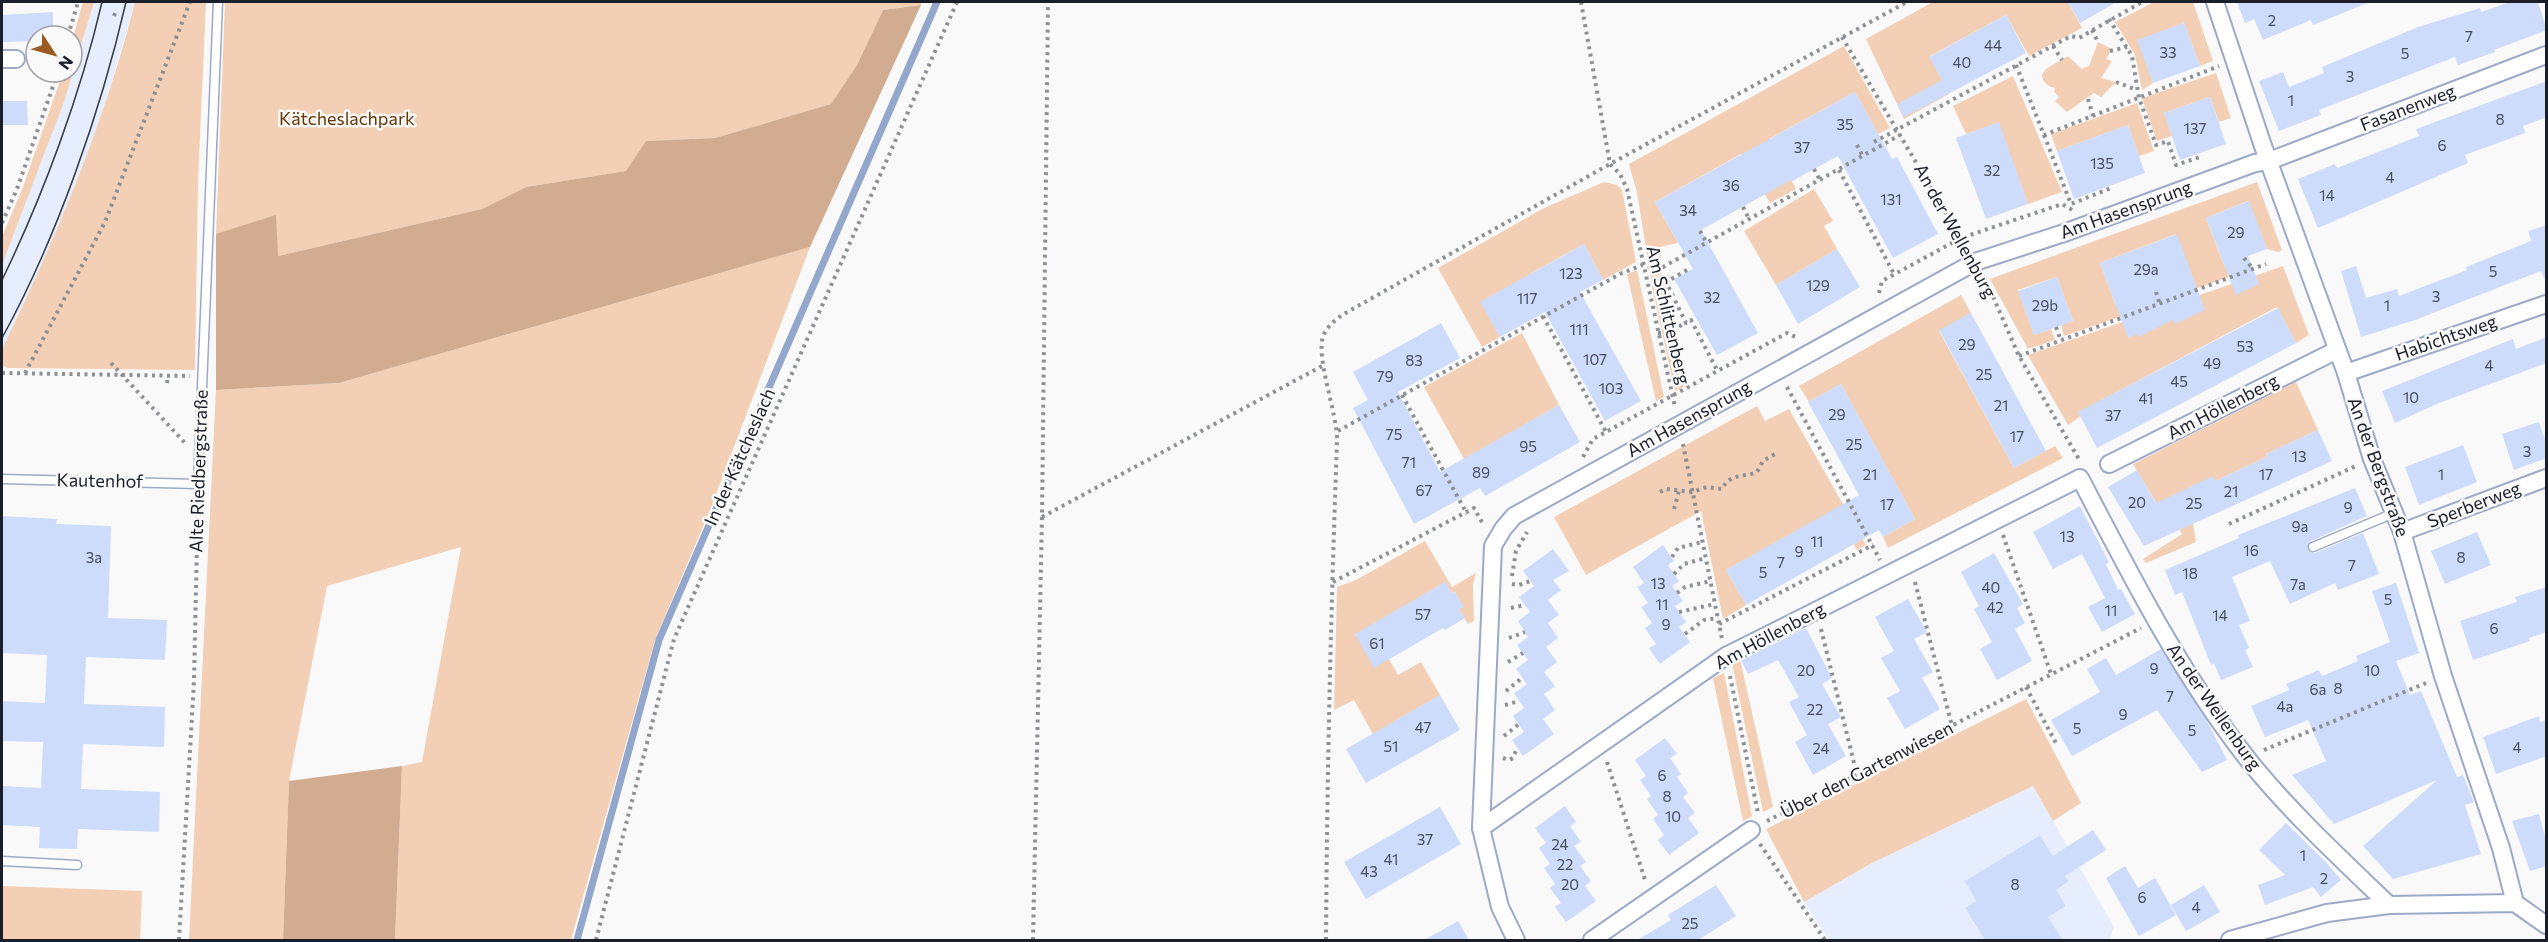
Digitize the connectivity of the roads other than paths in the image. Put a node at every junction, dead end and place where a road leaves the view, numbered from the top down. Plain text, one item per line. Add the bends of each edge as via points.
1 (218, 2) edge
2 (2216, 2) edge
3 (2547, 55) edge
4 (2268, 160) junction
5 (2547, 304) edge
6 (2337, 350) junction
7 (2346, 373) junction
8 (2109, 464) dead end
9 (2080, 478) joint
10 (2547, 478) edge
11 (2, 479) edge
12 (198, 484) joint
13 (2394, 513) junction
14 (2402, 532) junction
15 (2313, 547) dead end
16 (1481, 828) junction
17 (1751, 830) road end
18 (2, 861) edge
19 (77, 865) dead end
20 (2515, 903) junction
21 (2389, 905) junction
22 (2547, 925) edge
23 (1515, 940) edge
24 (1592, 940) edge
25 (2230, 940) edge

1 - 12 lane, Alte Riedbergstraße
2 - 4 street, An der Bergstraße
3 - 4 street, Fasanenweg
4 - 6 street, An der Bergstraße
4 - 16 street, Am Hasensprung via 2064,233 1980,269 1680,424 1514,516 1494,546
5 - 7 street, Habichtsweg
6 - 7 street, An der Bergstraße
6 - 8 street, Am Höllenberg
7 - 13 street, An der Bergstraße via 2372,459
9 - 16 street, Am Höllenberg via 1726,656
9 - 21 street, An der Wellenburg via 2155,621 2201,694 2286,802
10 - 14 street, Sperberweg
11 - 12 lane, Kautenhof
13 - 14 street, An der Bergstraße
13 - 15 lane
14 - 20 street, An der Bergstraße
16 - 23 street, Am Hasensprung via 1500,907
17 - 24 street
18 - 19 lane
20 - 21 street
20 - 22 street
21 - 25 street via 2327,914

